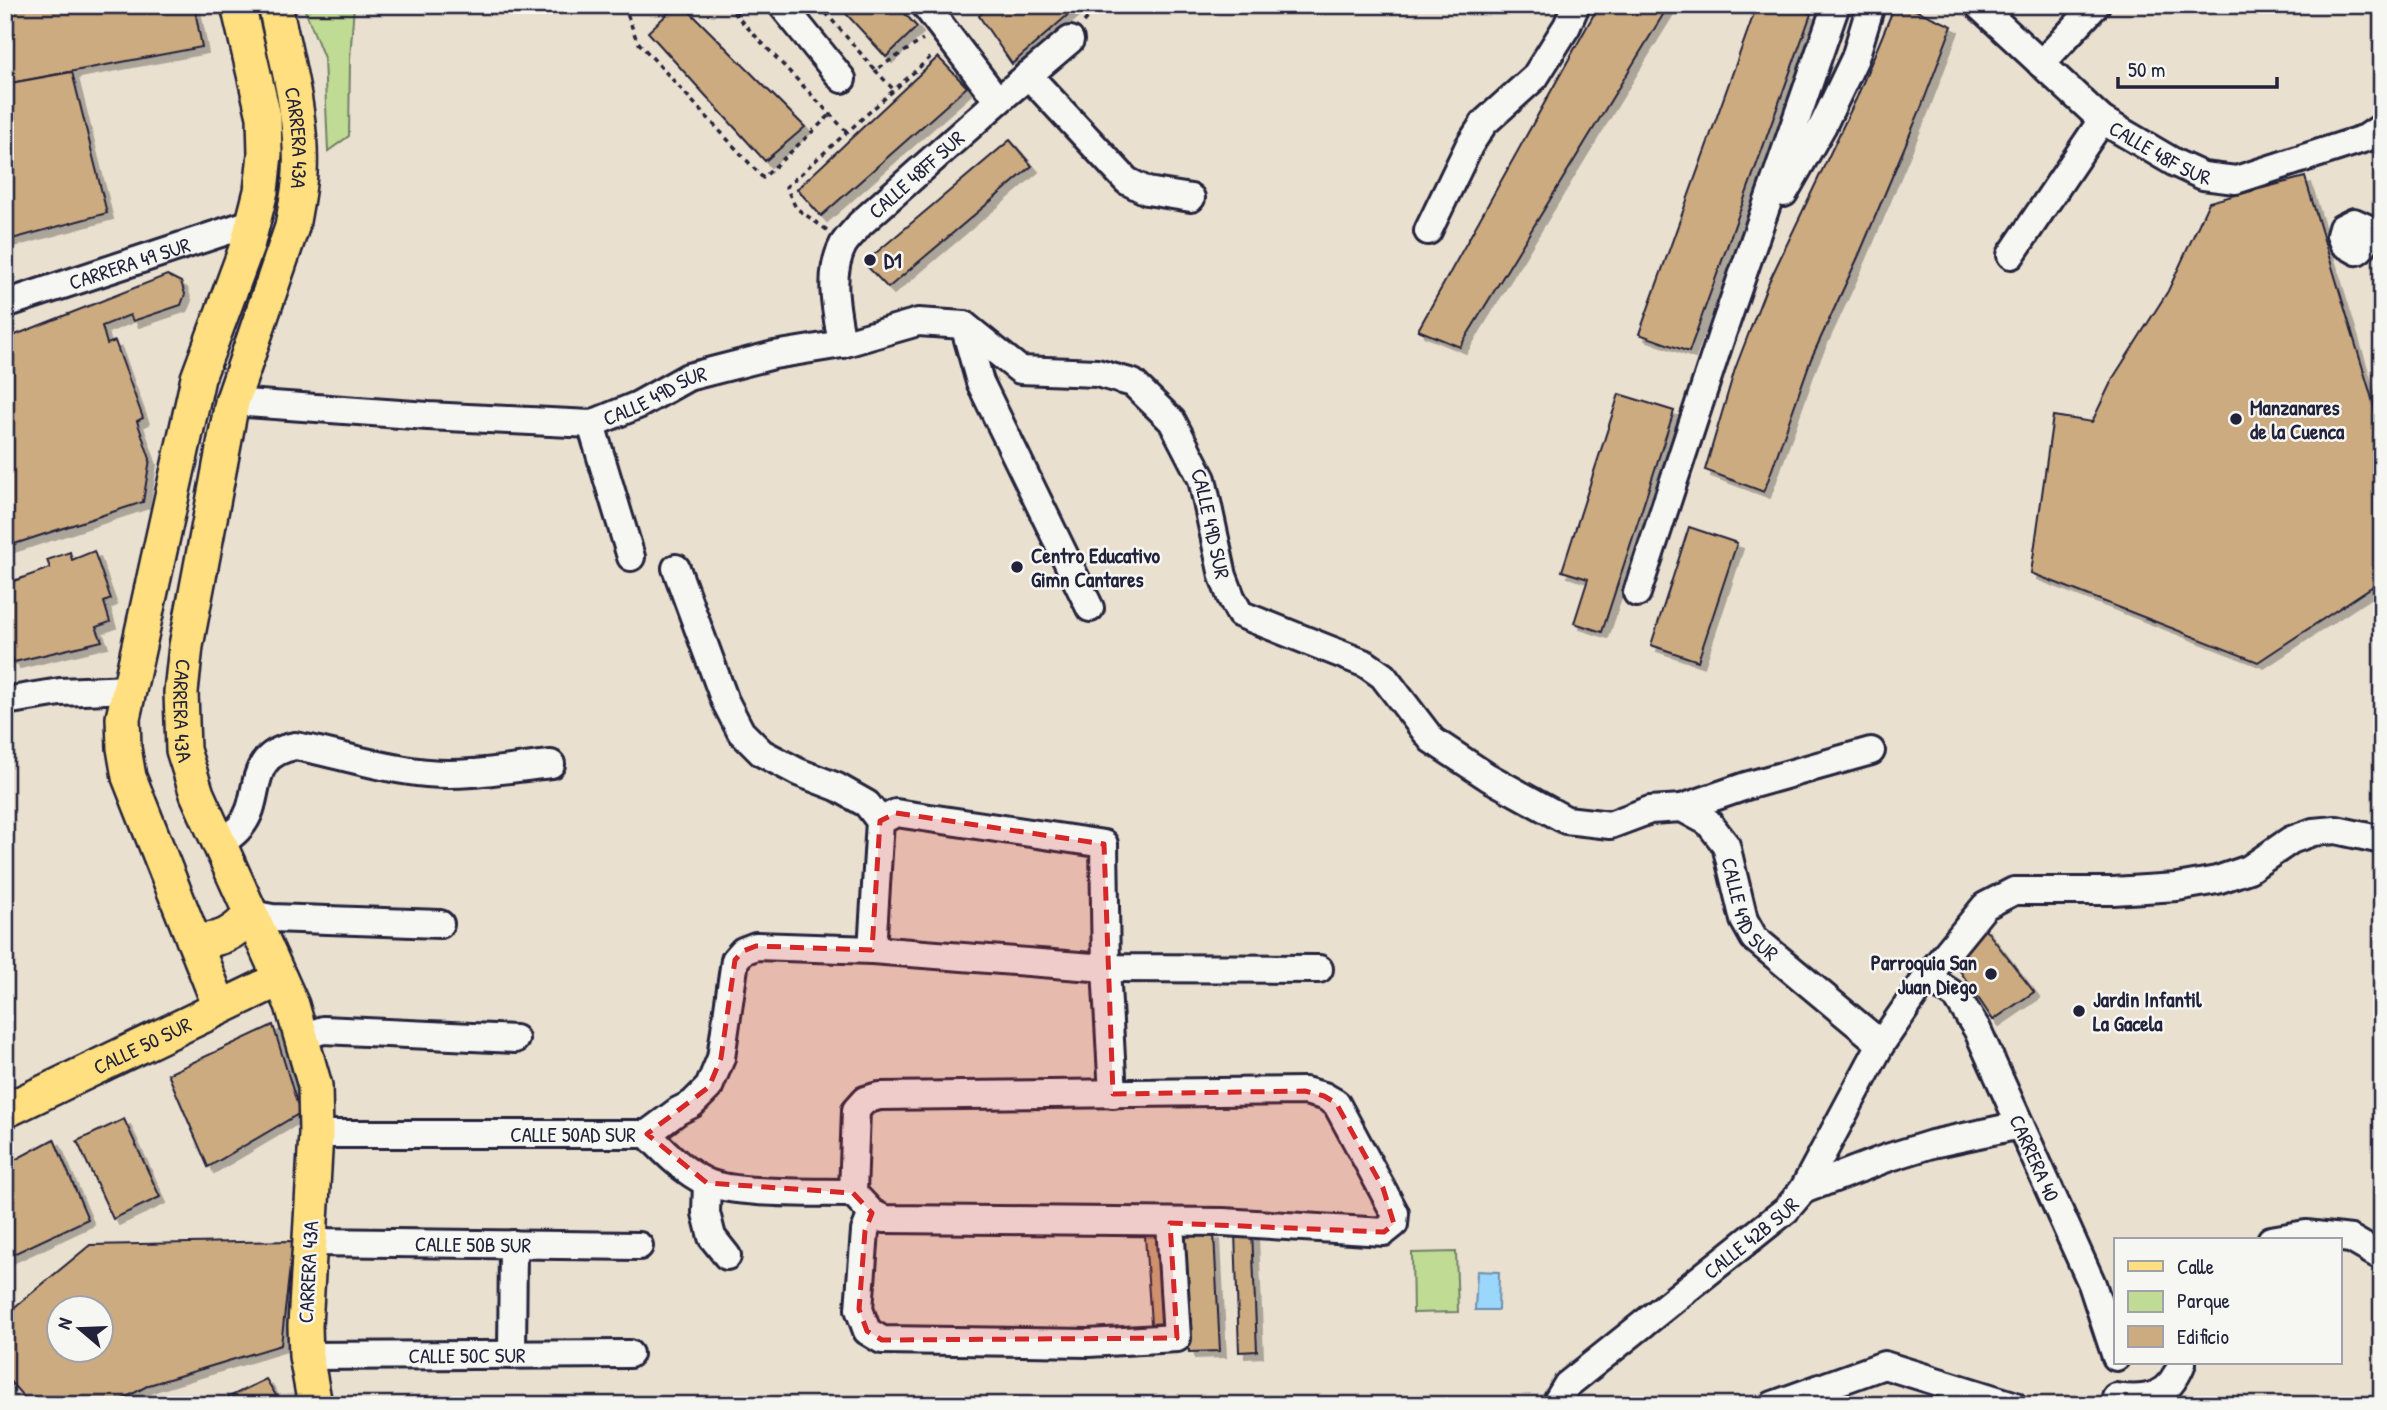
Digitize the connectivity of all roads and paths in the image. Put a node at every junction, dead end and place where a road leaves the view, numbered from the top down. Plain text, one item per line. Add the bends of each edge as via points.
1 (238, 5) edge
2 (275, 5) edge
3 (624, 5) edge
4 (726, 5) edge
5 (746, 5) edge
6 (782, 5) edge
7 (819, 5) edge
8 (925, 5) edge
9 (968, 5) edge
10 (1576, 5) edge
11 (1836, 5) edge
12 (1871, 5) edge
13 (1978, 5) edge
14 (2096, 5) edge
15 (962, 11) dead end
16 (735, 15) junction
17 (951, 39) junction
18 (1070, 40) dead end
19 (921, 42) dead end
20 (2040, 64) junction
21 (875, 70) junction
22 (1028, 75) junction
23 (842, 79) dead end
24 (894, 90) junction
25 (998, 100) junction
26 (830, 115) junction
27 (2102, 120) junction
28 (2382, 127) edge
29 (847, 132) junction
30 (1191, 198) dead end
31 (254, 222) junction
32 (827, 230) dead end
33 (1428, 231) dead end
34 (1752, 249) junction
35 (2011, 255) dead end
36 (5, 303) edge
37 (964, 325) junction
38 (842, 344) junction
39 (232, 402) junction
40 (591, 424) junction
41 (631, 557) dead end
42 (676, 568) dead end
43 (1637, 593) dead end
44 (1090, 608) dead end
45 (129, 690) junction
46 (5, 701) edge
47 (1871, 751) dead end
48 (551, 764) dead end
49 (1682, 808) junction
50 (880, 821) junction
51 (2382, 840) edge
52 (219, 845) junction
53 (251, 914) junction
54 (440, 924) dead end
55 (193, 939) junction
56 (872, 950) junction
57 (1106, 968) junction
58 (1319, 969) dead end
59 (1927, 976) junction
60 (280, 979) junction
61 (220, 1007) junction
62 (302, 1037) junction
63 (515, 1039) dead end
64 (1881, 1044) junction
65 (1113, 1094) junction
66 (5, 1111) edge
67 (2020, 1125) junction
68 (316, 1134) junction
69 (647, 1134) junction
70 (707, 1183) junction
71 (1803, 1191) junction
72 (853, 1193) junction
73 (873, 1213) junction
74 (1170, 1223) junction
75 (2282, 1238) edge
76 (2342, 1238) edge
77 (2342, 1238) edge
78 (309, 1242) junction
79 (513, 1244) junction
80 (639, 1246) dead end
81 (727, 1256) dead end
82 (2382, 1257) edge
83 (2114, 1351) edge
84 (629, 1354) dead end
85 (512, 1355) junction
86 (306, 1356) junction
87 (2118, 1364) edge
88 (2182, 1364) edge
89 (1561, 1395) edge
90 (2110, 1401) edge
91 (315, 1405) edge
92 (1773, 1405) edge
93 (2013, 1405) edge

1 - 31 main road, CARRERA 43A via 264,117 265,154
2 - 39 main road, CARRERA 43A via 299,128 300,172 292,227
3 - 26 path via 637,40 763,178
4 - 16 path
5 - 16 path
6 - 23 street
7 - 21 path
8 - 17 street
9 - 15 path
10 - 33 street via 1535,77 1484,123
11 - 34 street
12 - 34 street via 1854,58 1823,125
13 - 20 street, CALLE 48F SUR
14 - 20 street
16 - 26 path
17 - 24 path
17 - 25 street
18 - 22 street, CALLE 48FF SUR
19 - 21 path
20 - 27 street, CALLE 48F SUR
21 - 24 path
22 - 25 street, CALLE 48FF SUR
22 - 30 street via 1127,181 1147,191
24 - 29 path
25 - 38 street, CALLE 48FF SUR via 843,244 834,292
26 - 29 path
27 - 28 street, CALLE 48F SUR via 2176,164 2203,176 2236,180 2367,138
27 - 35 street
29 - 32 path via 786,187 796,208
31 - 36 street, CARRERA 49 SUR
31 - 45 main road, CARRERA 43A via 198,378
34 - 43 street
37 - 38 street, CALLE 49D SUR via 918,322
37 - 44 street via 980,382
37 - 49 street, CALLE 49D SUR via 1020,370 1097,373 1133,383 1172,421 1202,479 1223,576 1240,614 1366,664 1382,676 1432,740 1566,820 1610,825 1650,810
38 - 40 street, CALLE 49D SUR via 688,377
39 - 40 street, CALLE 49D SUR
39 - 52 main road, CARRERA 43A via 181,692 183,750
40 - 41 street
42 - 50 street via 741,732 762,753 867,804
45 - 46 street via 60,692
45 - 55 main road, CARRERA 43A via 123,718 129,777
47 - 49 street
48 - 52 street via 430,773 295,746 264,763 241,826
49 - 64 street, CALLE 49D SUR via 1708,822 1726,845 1744,920 1754,938
50 - 56 street
50 - 57 street via 896,813 1104,844
51 - 59 street via 2336,830 2313,832 2291,840 2249,869 2177,887 2014,891 1985,906
52 - 53 main road, CARRERA 43A
53 - 54 street via 271,919
53 - 55 main road via 231,934 205,941
53 - 60 main road, CARRERA 43A
55 - 61 main road, CARRERA 43A
56 - 57 street
56 - 69 street via 757,946 743,951 735,960 721,1058 709,1087
57 - 58 street
57 - 65 street
59 - 64 street
59 - 67 street, CARRERA 40 via 1957,997 1977,1029
60 - 61 main road, CALLE 50 SUR
60 - 62 main road, CARRERA 43A
61 - 66 main road, CALLE 50 SUR
62 - 63 street via 323,1030
62 - 68 main road, CARRERA 43A via 314,1086
64 - 71 street, CALLE 42B SUR
65 - 72 street via 879,1096 865,1100 856,1110
65 - 74 street via 1305,1091 1324,1096 1336,1103 1395,1213 1394,1224 1384,1231
67 - 71 street via 1932,1144
67 - 83 street, CARRERA 40 via 2091,1284
68 - 69 street, CALLE 50AD SUR
68 - 78 main road, CARRERA 43A
69 - 70 street, CALLE 50AD SUR
70 - 72 street, CALLE 50AD SUR via 742,1189
70 - 81 street via 706,1213 712,1237
71 - 89 street, CALLE 42B SUR via 1786,1210
72 - 73 street
73 - 74 street via 884,1219
73 - 74 street via 865,1231 859,1309 867,1331 883,1340 1088,1343 1177,1338
75 - 76 street via 2305,1234
77 - 82 street
78 - 79 street, CALLE 50B SUR
78 - 86 main road, CARRERA 43A
79 - 80 street, CALLE 50B SUR
79 - 85 street
84 - 85 street, CALLE 50C SUR
85 - 86 street, CALLE 50C SUR
86 - 91 main road, CARRERA 43A
87 - 90 street via 2121,1373
88 - 90 street via 2164,1391 2151,1397
92 - 93 street via 1884,1365

